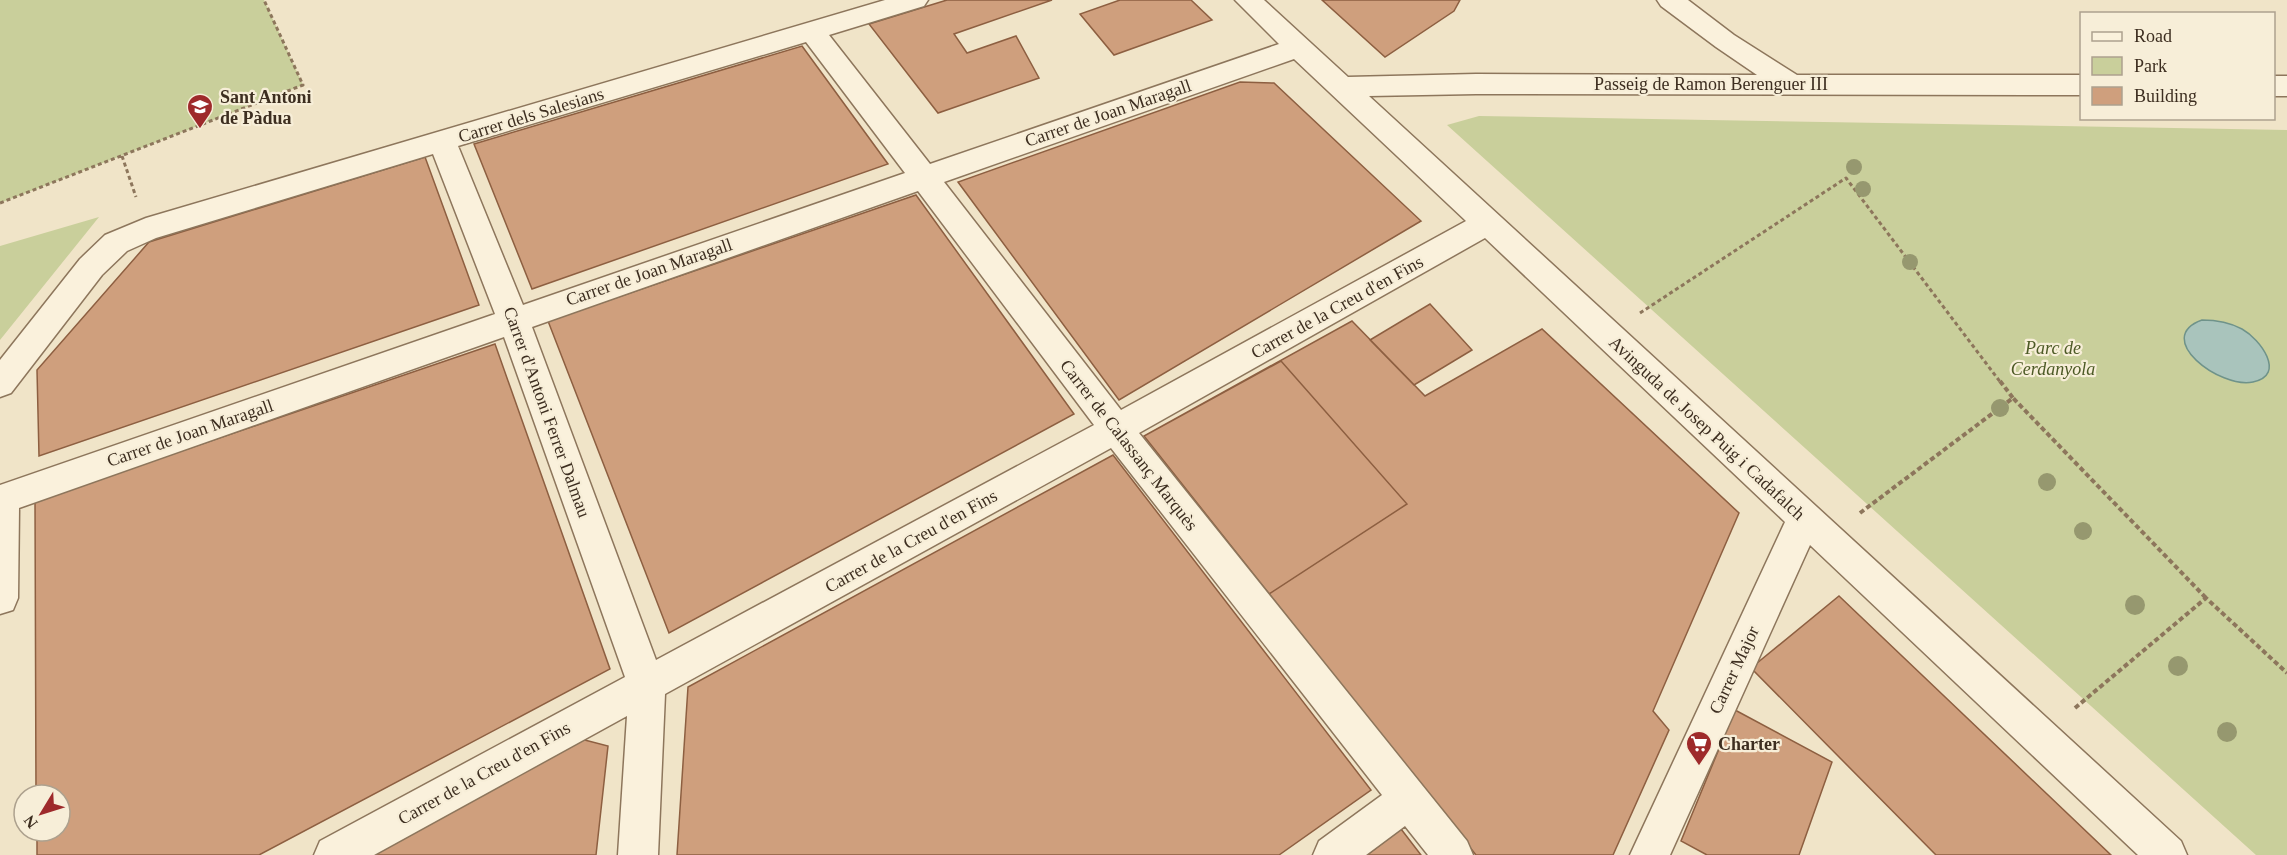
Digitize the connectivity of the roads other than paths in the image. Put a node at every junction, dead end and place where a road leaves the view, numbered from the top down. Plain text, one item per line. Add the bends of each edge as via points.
1 (915, 0) edge
2 (1248, 0) edge
3 (1670, 0) edge
4 (812, 31) junction
5 (1299, 47) junction
6 (1791, 84) junction
7 (2080, 85) edge
8 (1341, 87) junction
9 (442, 142) junction
10 (924, 178) junction
11 (1487, 223) junction
12 (513, 319) junction
13 (0, 384) edge
14 (1116, 429) junction
15 (1, 499) edge
16 (1804, 519) junction
17 (0, 598) edge
18 (647, 685) junction
19 (1408, 800) junction
20 (334, 855) edge
21 (638, 855) edge
22 (1333, 855) edge
23 (1453, 855) edge
24 (1650, 855) edge
25 (2167, 855) edge

1 - 4 street, Carrer dels Salesians
2 - 5 street, Avinguda de Josep Puig i Cadafalch
3 - 6 street
4 - 9 street, Carrer dels Salesians
4 - 10 street, Carrer de Calassanç Marquès
5 - 8 street, Avinguda de Josep Puig i Cadafalch
5 - 10 street, Carrer de Joan Maragall
6 - 7 street, Passeig de Ramon Berenguer III
6 - 8 street, Passeig de Ramon Berenguer III
8 - 11 street, Avinguda de Josep Puig i Cadafalch
9 - 12 street, Carrer d'Antoni Ferrer Dalmau
9 - 13 street, Carrer dels Salesians via 146,229 116,243 91,267
10 - 12 street, Carrer de Joan Maragall
10 - 14 street, Carrer de Calassanç Marquès
11 - 14 street, Carrer de la Creu d'en Fins
11 - 16 street, Avinguda de Josep Puig i Cadafalch
12 - 15 street, Carrer de Joan Maragall
12 - 18 street, Carrer d'Antoni Ferrer Dalmau
14 - 18 street, Carrer de la Creu d'en Fins
14 - 19 street, Carrer de Calassanç Marquès
15 - 17 street
16 - 24 street, Carrer Major
16 - 25 street, Avinguda de Josep Puig i Cadafalch
18 - 20 street, Carrer de la Creu d'en Fins
18 - 21 street
19 - 22 street
19 - 23 street, Carrer de Calassanç Marquès

